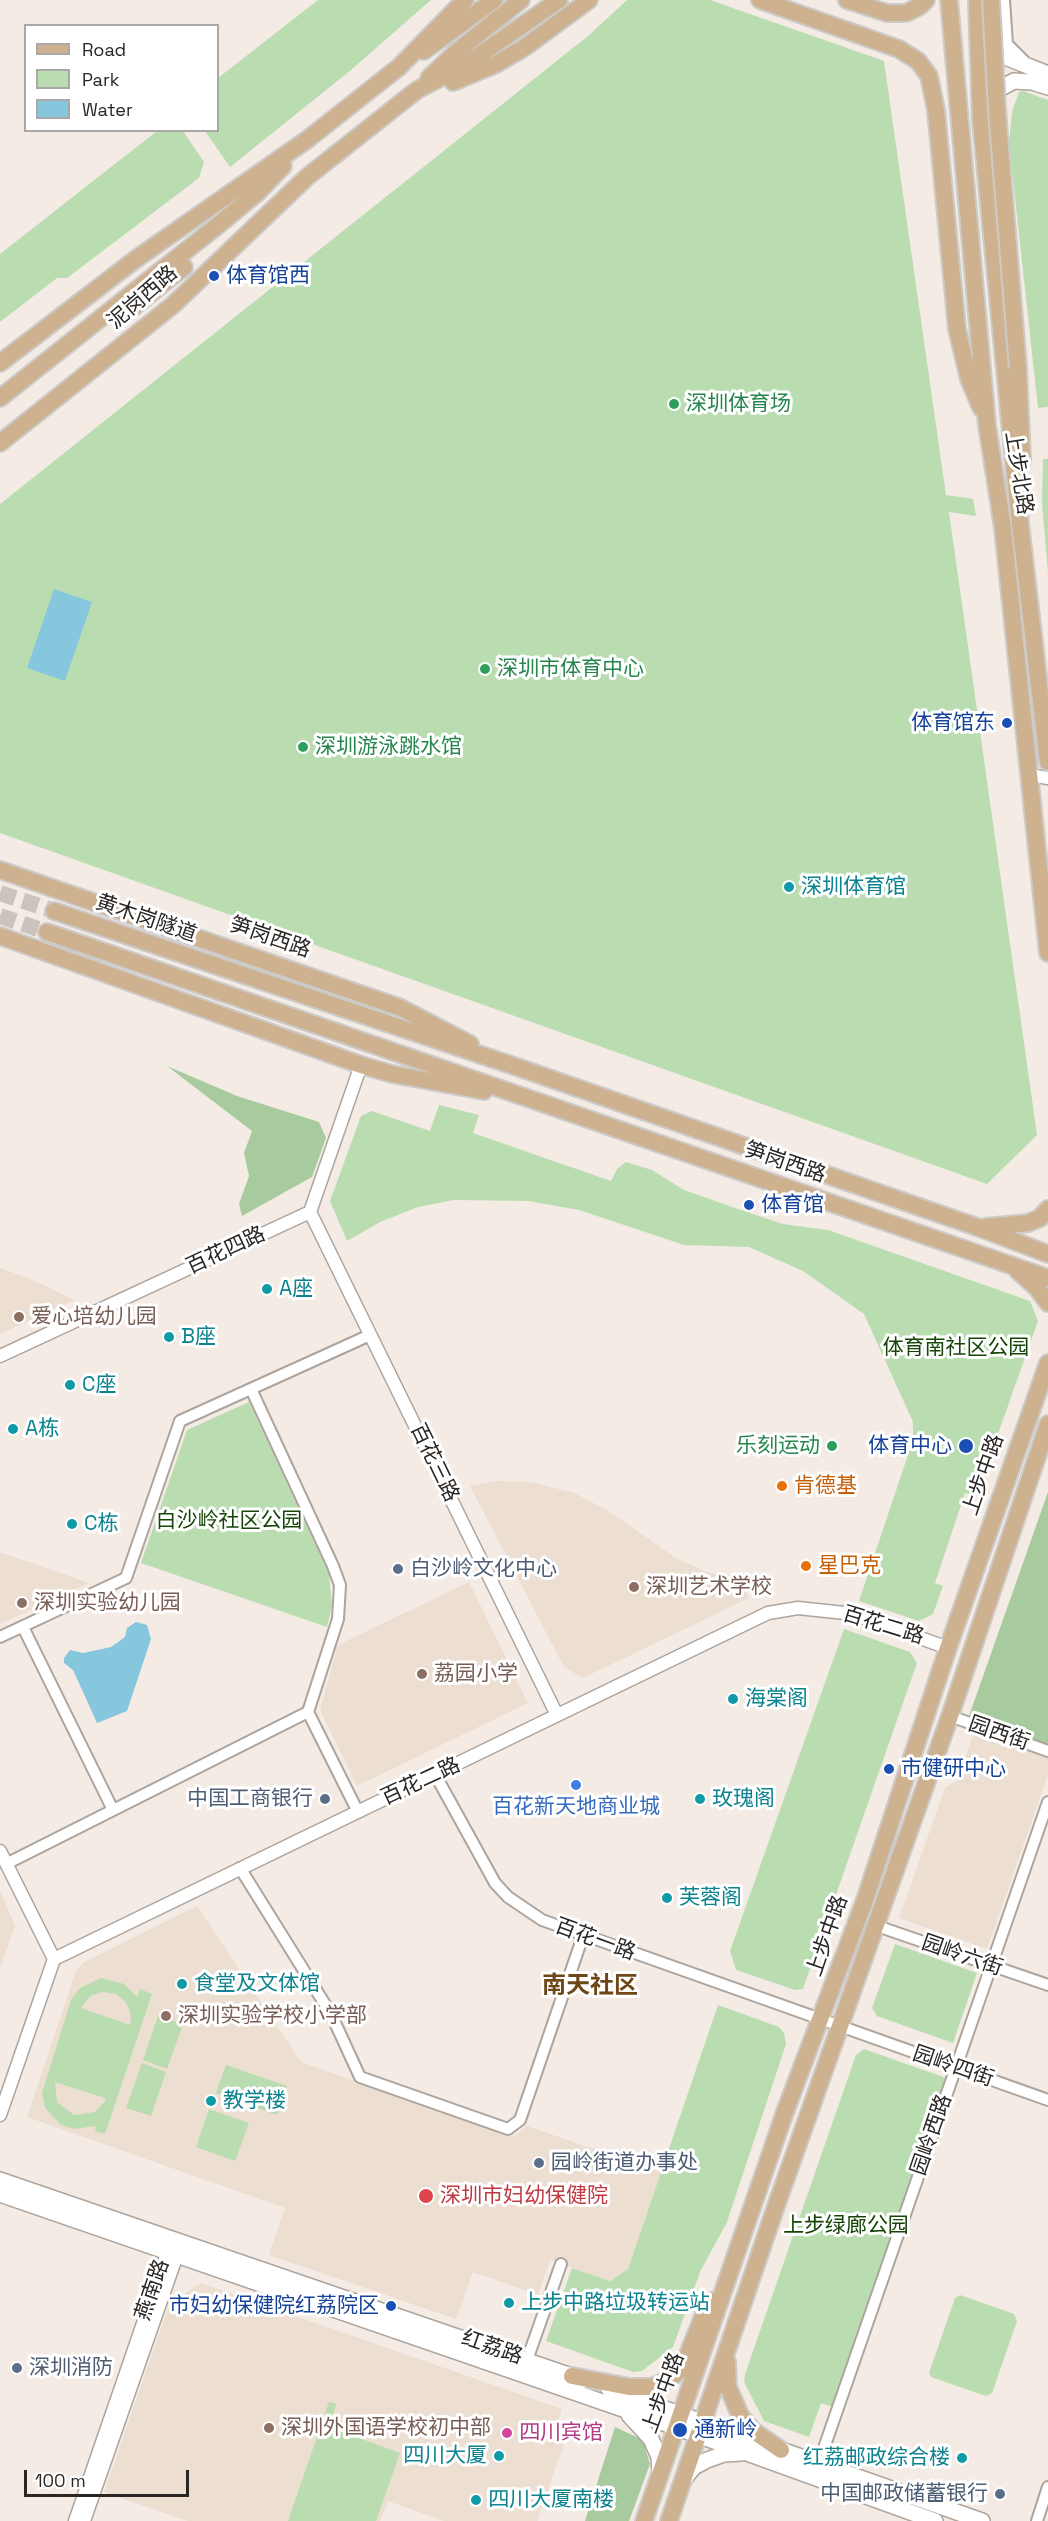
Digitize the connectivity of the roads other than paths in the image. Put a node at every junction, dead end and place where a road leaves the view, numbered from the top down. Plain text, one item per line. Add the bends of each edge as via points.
1 (494, 0) edge
2 (521, 0) edge
3 (559, 0) edge
4 (589, 0) edge
5 (760, 0) edge
6 (847, 0) edge
7 (926, 0) edge
8 (967, 0) edge
9 (977, 0) edge
10 (991, 0) edge
11 (1005, 0) edge
12 (462, 1) edge
13 (949, 6) edge
14 (978, 22) junction
15 (977, 57) junction
16 (399, 67) junction
17 (1041, 72) edge
18 (1048, 87) edge
19 (417, 90) junction
20 (981, 121) junction
21 (308, 139) junction
22 (307, 177) junction
23 (0, 363) edge
24 (0, 398) edge
25 (0, 410) edge
26 (987, 425) junction
27 (0, 443) edge
28 (1019, 515) junction
29 (1045, 715) edge
30 (1048, 762) edge
31 (1048, 769) edge
32 (1030, 774) junction
33 (1048, 778) edge
34 (0, 870) edge
35 (54, 911) tunnel mouth
36 (47, 932) tunnel mouth
37 (0, 936) edge
38 (1048, 953) edge
39 (393, 1028) joint
40 (361, 1065) junction
41 (517, 1067) junction
42 (507, 1090) junction
43 (858, 1186) junction
44 (851, 1209) junction
45 (1048, 1209) edge
46 (310, 1212) junction
47 (977, 1227) junction
48 (1048, 1254) edge
49 (998, 1260) junction
50 (1048, 1278) edge
51 (1048, 1303) edge
52 (369, 1335) junction
53 (0, 1356) edge
54 (1048, 1363) edge
55 (251, 1389) junction
56 (1048, 1424) edge
57 (22, 1627) junction
58 (0, 1637) edge
59 (948, 1648) junction
60 (308, 1712) junction
61 (557, 1715) junction
62 (950, 1716) junction
63 (1048, 1751) edge
64 (436, 1776) junction
65 (1048, 1802) edge
66 (112, 1810) junction
67 (358, 1812) junction
68 (0, 1851) edge
69 (6, 1864) junction
70 (240, 1868) junction
71 (877, 1926) junction
72 (584, 1936) junction
73 (54, 1959) junction
74 (990, 1966) junction
75 (1048, 1985) edge
76 (821, 2021) junction
77 (841, 2028) junction
78 (956, 2067) junction
79 (1048, 2100) edge
80 (0, 2115) edge
81 (0, 2180) edge
82 (0, 2194) edge
83 (172, 2249) junction
84 (561, 2264) dead end
85 (729, 2278) junction
86 (728, 2350) junction
87 (526, 2360) junction
88 (572, 2376) junction
89 (619, 2408) junction
90 (678, 2420) junction
91 (700, 2429) junction
92 (781, 2450) junction
93 (765, 2459) junction
94 (832, 2468) junction
95 (659, 2474) junction
96 (682, 2482) junction
97 (1048, 2487) edge
98 (75, 2521) edge
99 (84, 2521) edge
100 (644, 2521) edge
101 (669, 2521) edge
102 (935, 2521) edge
103 (982, 2521) edge
104 (1037, 2521) edge

1 - 16 main road
2 - 19 main road via 455,53
3 - 19 main road, 泥岗西路 via 465,65
4 - 19 main road via 496,64 454,81
5 - 26 main road via 898,49 918,61 930,76 957,328 969,379
6 - 7 main road via 887,13 906,13
8 - 15 main road
9 - 14 main road, 上步北路
10 - 28 main road, bridge via 1023,432
11 - 17 street via 1007,44
12 - 16 main road, 泥岗西路
13 - 26 main road, 上步北路
14 - 15 main road, 上步北路
14 - 17 main road via 996,53
15 - 20 main road, 上步北路
16 - 21 main road, 泥岗西路
18 - 20 main road via 1022,80 1008,83 993,96
19 - 22 main road, 泥岗西路
20 - 28 main road, 上步北路
21 - 23 main road, 泥岗西路 via 136,259
21 - 24 main road, 泥岗西路 via 258,192
22 - 25 main road, 泥岗西路 via 252,211
22 - 27 main road, 泥岗西路 via 173,305
26 - 32 main road, 上步北路 via 1003,528
28 - 29 main road, 上步北路
29 - 30 main road, 上步北路
31 - 32 street
32 - 33 street
32 - 38 main road, 上步北路
34 - 41 main road, 笋岗西路 via 401,1008
35 - 39 main road, 黄木岗隧道
36 - 42 main road, 笋岗西路
37 - 40 main road, 笋岗西路
39 - 41 main road, 笋岗西路
40 - 42 main road, 笋岗西路 via 471,1089
40 - 46 street
41 - 43 main road, 笋岗西路
42 - 44 main road, 笋岗西路
43 - 44 main road
43 - 47 main road, 笋岗西路
44 - 49 main road, 笋岗西路
45 - 47 main road via 1028,1223
46 - 52 street, 百花三路
46 - 53 street, 百花四路
47 - 48 main road, 笋岗西路
49 - 50 main road, 笋岗西路
49 - 51 main road via 1020,1272
52 - 55 street
52 - 61 street, 百花三路
54 - 59 main road, 上步中路
55 - 57 street via 180,1422 126,1578
55 - 60 street via 340,1585 338,1619
56 - 62 main road, 上步中路
57 - 58 street
57 - 66 street
59 - 61 street, 百花二路 via 854,1614 798,1608 768,1613
59 - 76 main road, 上步中路
60 - 66 street
60 - 67 street
61 - 64 street, 百花二路
62 - 63 street, 园西街
62 - 71 main road, 上步中路
64 - 67 street, 百花二路
64 - 72 street, 百花一路 via 495,1882 508,1897 542,1920
65 - 74 street, 园岭西路
66 - 69 street
67 - 70 street, 百花二路
68 - 69 street
69 - 73 street
70 - 72 street via 331,2014 360,2077 508,2129 520,2120
70 - 73 street, 百花二路
71 - 74 street, 园岭六街
71 - 77 main road, 上步中路
72 - 76 street, 百花一路
73 - 80 street
74 - 75 street, 园岭六街
74 - 78 street, 园岭西路
76 - 77 street, 百花一路
76 - 85 main road, 上步中路 via 785,2112
77 - 78 street, 园岭四街
77 - 86 main road, 上步中路
78 - 79 street, 园岭四街
78 - 94 street, 园岭西路 via 824,2448
81 - 83 main road, 红荔路
82 - 83 main road, 红荔路
83 - 87 main road, 红荔路
83 - 89 main road, 红荔路
83 - 98 street, 燕南路
83 - 99 street, 燕南路
84 - 87 street
85 - 88 main road via 705,2312 682,2369 668,2380 652,2386 629,2387
85 - 90 main road, 上步中路
86 - 91 main road, 上步中路
86 - 92 main road via 728,2382 737,2410 752,2430
87 - 88 main road, 红荔路
88 - 90 main road, 红荔路
89 - 90 main road, 红荔路
89 - 95 main road via 651,2439 659,2457
90 - 91 main road, 红荔路
90 - 95 main road, 上步中路
91 - 92 main road, 红荔路
91 - 93 main road, 红荔路
91 - 96 main road, 上步中路
92 - 94 main road, 红荔路
93 - 96 main road via 742,2453 724,2454 694,2467
93 - 102 main road, 红荔路
94 - 103 main road, 红荔路
95 - 100 main road, 上步中路
96 - 101 main road, 上步中路
97 - 104 street

